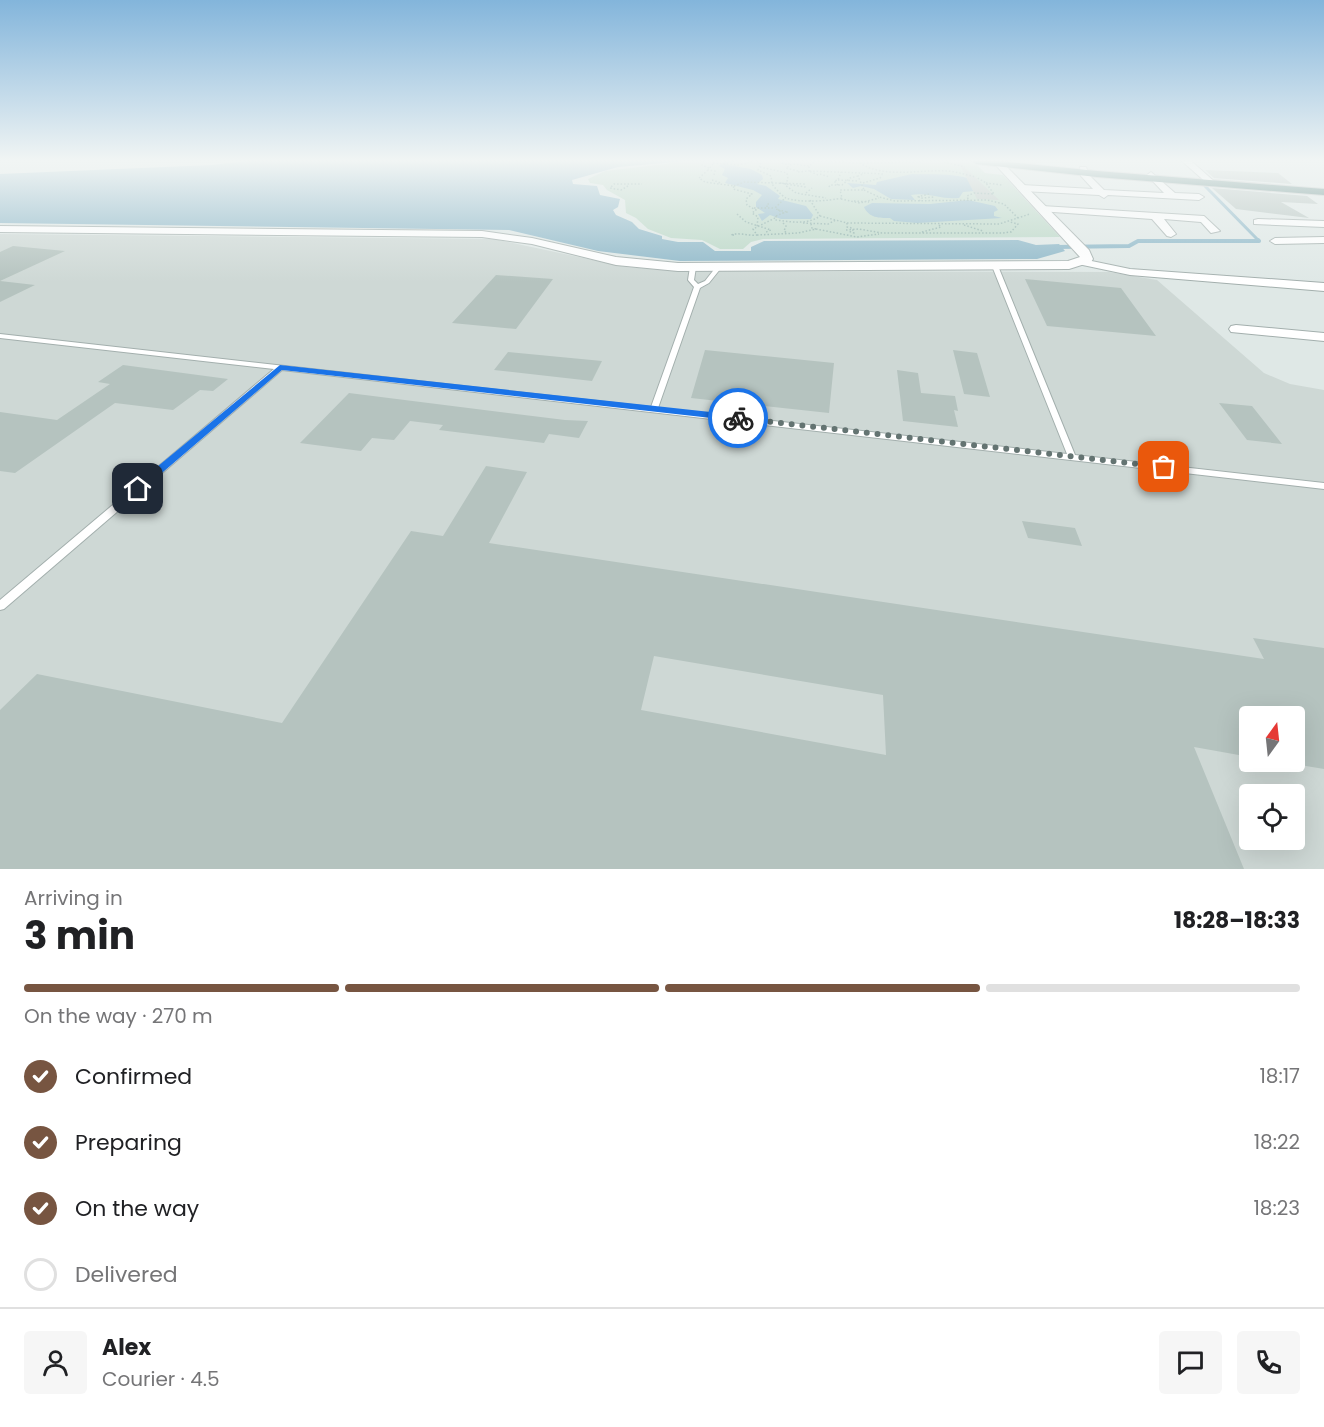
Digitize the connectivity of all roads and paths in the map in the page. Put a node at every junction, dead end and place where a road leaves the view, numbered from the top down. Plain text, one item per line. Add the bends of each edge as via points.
1 (746, 202) edge
2 (779, 202) edge
3 (811, 202) edge
4 (849, 202) edge
5 (868, 202) edge
6 (996, 202) edge
7 (1035, 202) edge
8 (1109, 202) edge
9 (1003, 203) joint
10 (770, 204) dead end
11 (766, 207) junction
12 (1024, 207) dead end
13 (754, 208) junction
14 (777, 209) junction
15 (1042, 209) junction
16 (1120, 213) junction
17 (737, 214) dead end
18 (782, 214) junction
19 (820, 216) junction
20 (1155, 216) junction
21 (776, 217) junction
22 (1018, 218) junction
23 (836, 220) junction
24 (782, 221) junction
25 (1010, 221) junction
26 (1258, 222) dead end
27 (803, 223) junction
28 (848, 223) junction
29 (811, 224) junction
30 (890, 224) junction
31 (963, 224) junction
32 (1324, 224) edge
33 (939, 225) junction
34 (757, 227) junction
35 (0, 229) edge
36 (816, 229) junction
37 (847, 229) junction
38 (1215, 231) dead end
39 (841, 232) junction
40 (894, 232) junction
41 (921, 232) junction
42 (985, 232) junction
43 (787, 233) junction
44 (882, 233) junction
45 (767, 234) junction
46 (1171, 234) dead end
47 (734, 235) dead end
48 (757, 235) junction
49 (1324, 240) edge
50 (1275, 241) dead end
51 (1084, 257) junction
52 (995, 266) junction
53 (693, 267) junction
54 (718, 268) junction
55 (697, 287) junction
56 (1324, 287) edge
57 (1236, 329) dead end
58 (0, 336) edge
59 (1324, 337) edge
60 (280, 368) junction
61 (654, 409) junction
62 (1072, 457) junction
63 (1324, 486) edge
64 (0, 606) edge

1 - 13 path
2 - 14 path
3 - 19 path
4 - 5 path
6 - 9 path
7 - 15 street
8 - 16 street
9 - 22 path
10 - 11 path
11 - 13 path
11 - 14 path
12 - 22 path via 1031,214
13 - 34 path
14 - 18 path
14 - 18 path via 788,212
15 - 16 street
15 - 51 street
16 - 20 street
17 - 34 path
18 - 21 path
19 - 23 path
19 - 27 path
20 - 38 street via 1204,219
20 - 46 street
21 - 24 path
21 - 34 path
22 - 25 path
23 - 28 path
23 - 29 path
24 - 27 path
24 - 43 path
25 - 31 path
25 - 42 path via 1018,224 1011,231
26 - 32 street
27 - 29 path
28 - 30 path
28 - 37 path
29 - 36 path
30 - 33 path
30 - 40 path
31 - 33 path
31 - 42 path
33 - 41 path
34 - 45 path via 771,230
34 - 48 path via 753,229
35 - 53 street via 482,234 616,261
36 - 39 path
36 - 43 path
37 - 39 path
37 - 44 path
39 - 44 path via 857,237
40 - 41 path
40 - 44 path
41 - 42 path
43 - 45 path
45 - 48 path
47 - 48 path
49 - 50 street
51 - 52 street via 1068,265
51 - 56 street via 1130,272
52 - 54 street
52 - 62 lane
53 - 54 street
53 - 55 lane via 691,280
54 - 55 lane via 707,282
55 - 61 lane
57 - 59 street
58 - 60 lane
60 - 61 lane
60 - 64 lane
61 - 62 lane
62 - 63 lane

